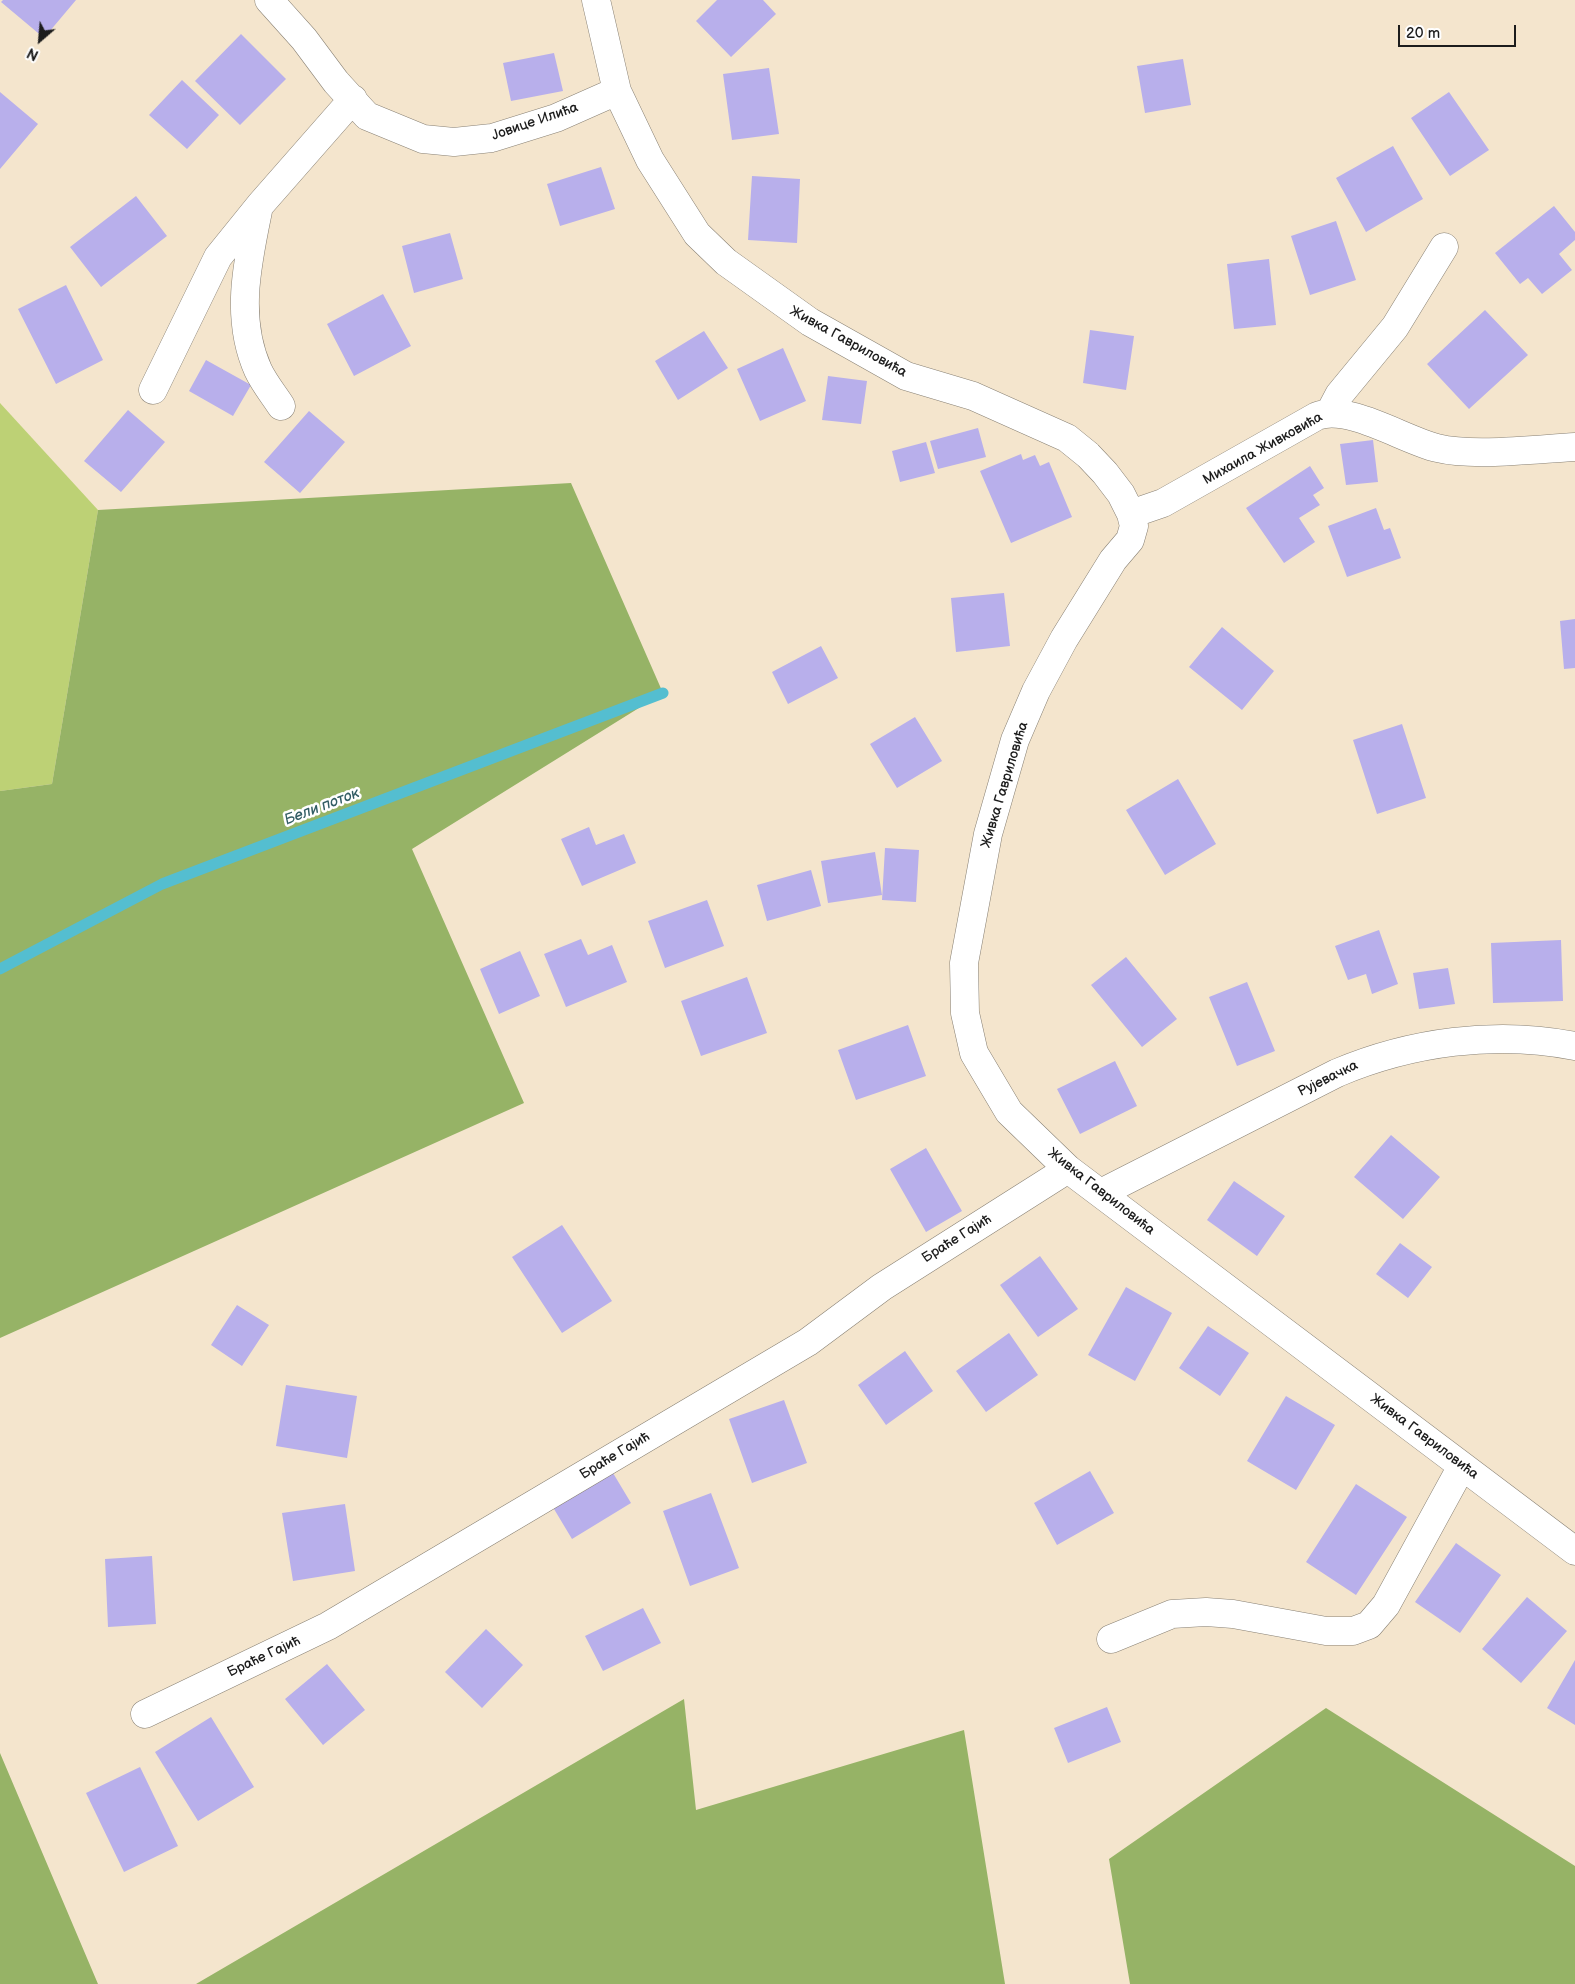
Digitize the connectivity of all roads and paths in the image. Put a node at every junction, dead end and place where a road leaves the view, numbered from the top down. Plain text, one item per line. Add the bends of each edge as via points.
1 (268, 0) edge
2 (596, 0) edge
3 (617, 91) junction
4 (353, 100) junction
5 (260, 205) junction
6 (1444, 247) dead end
7 (153, 390) dead end
8 (281, 406) dead end
9 (1330, 412) junction
10 (1575, 447) edge
11 (1131, 514) junction
12 (1575, 1046) edge
13 (1068, 1169) junction
14 (1101, 1194) junction
15 (1462, 1466) junction
16 (1575, 1551) edge
17 (1111, 1639) dead end
18 (145, 1714) dead end

1 - 4 street, Јовице Илића
2 - 3 street, Живка Гавриловића
3 - 4 street, Јовице Илића via 556,118 492,138 454,142 423,139 402,132 367,116
3 - 11 street, Живка Гавриловића via 664,184 697,234 726,262 810,322 906,376 973,396 1067,438 1105,473
4 - 5 street
5 - 7 street via 218,257
5 - 8 street via 248,258 244,295 248,338 258,371
6 - 9 street via 1394,327 1339,395
9 - 10 street, Михаила Живковића via 1440,449 1471,452
9 - 11 street, Михаила Живковића via 1310,420 1163,503
11 - 13 street, Живка Гавриловића via 1134,526 1130,540 1113,560 1064,639 1015,740 988,834 964,963 965,1013 974,1053 1009,1112
12 - 14 street, Рујевачка via 1525,1038 1490,1039 1422,1046 1370,1059
13 - 14 street, Живка Гавриловића
13 - 18 street, Браће Гајић via 882,1287 808,1342 328,1626
14 - 15 street, Живка Гавриловића
15 - 16 street, Живка Гавриловића
15 - 17 street via 1386,1605 1369,1625 1353,1631 1326,1632 1234,1614 1206,1612 1172,1614

